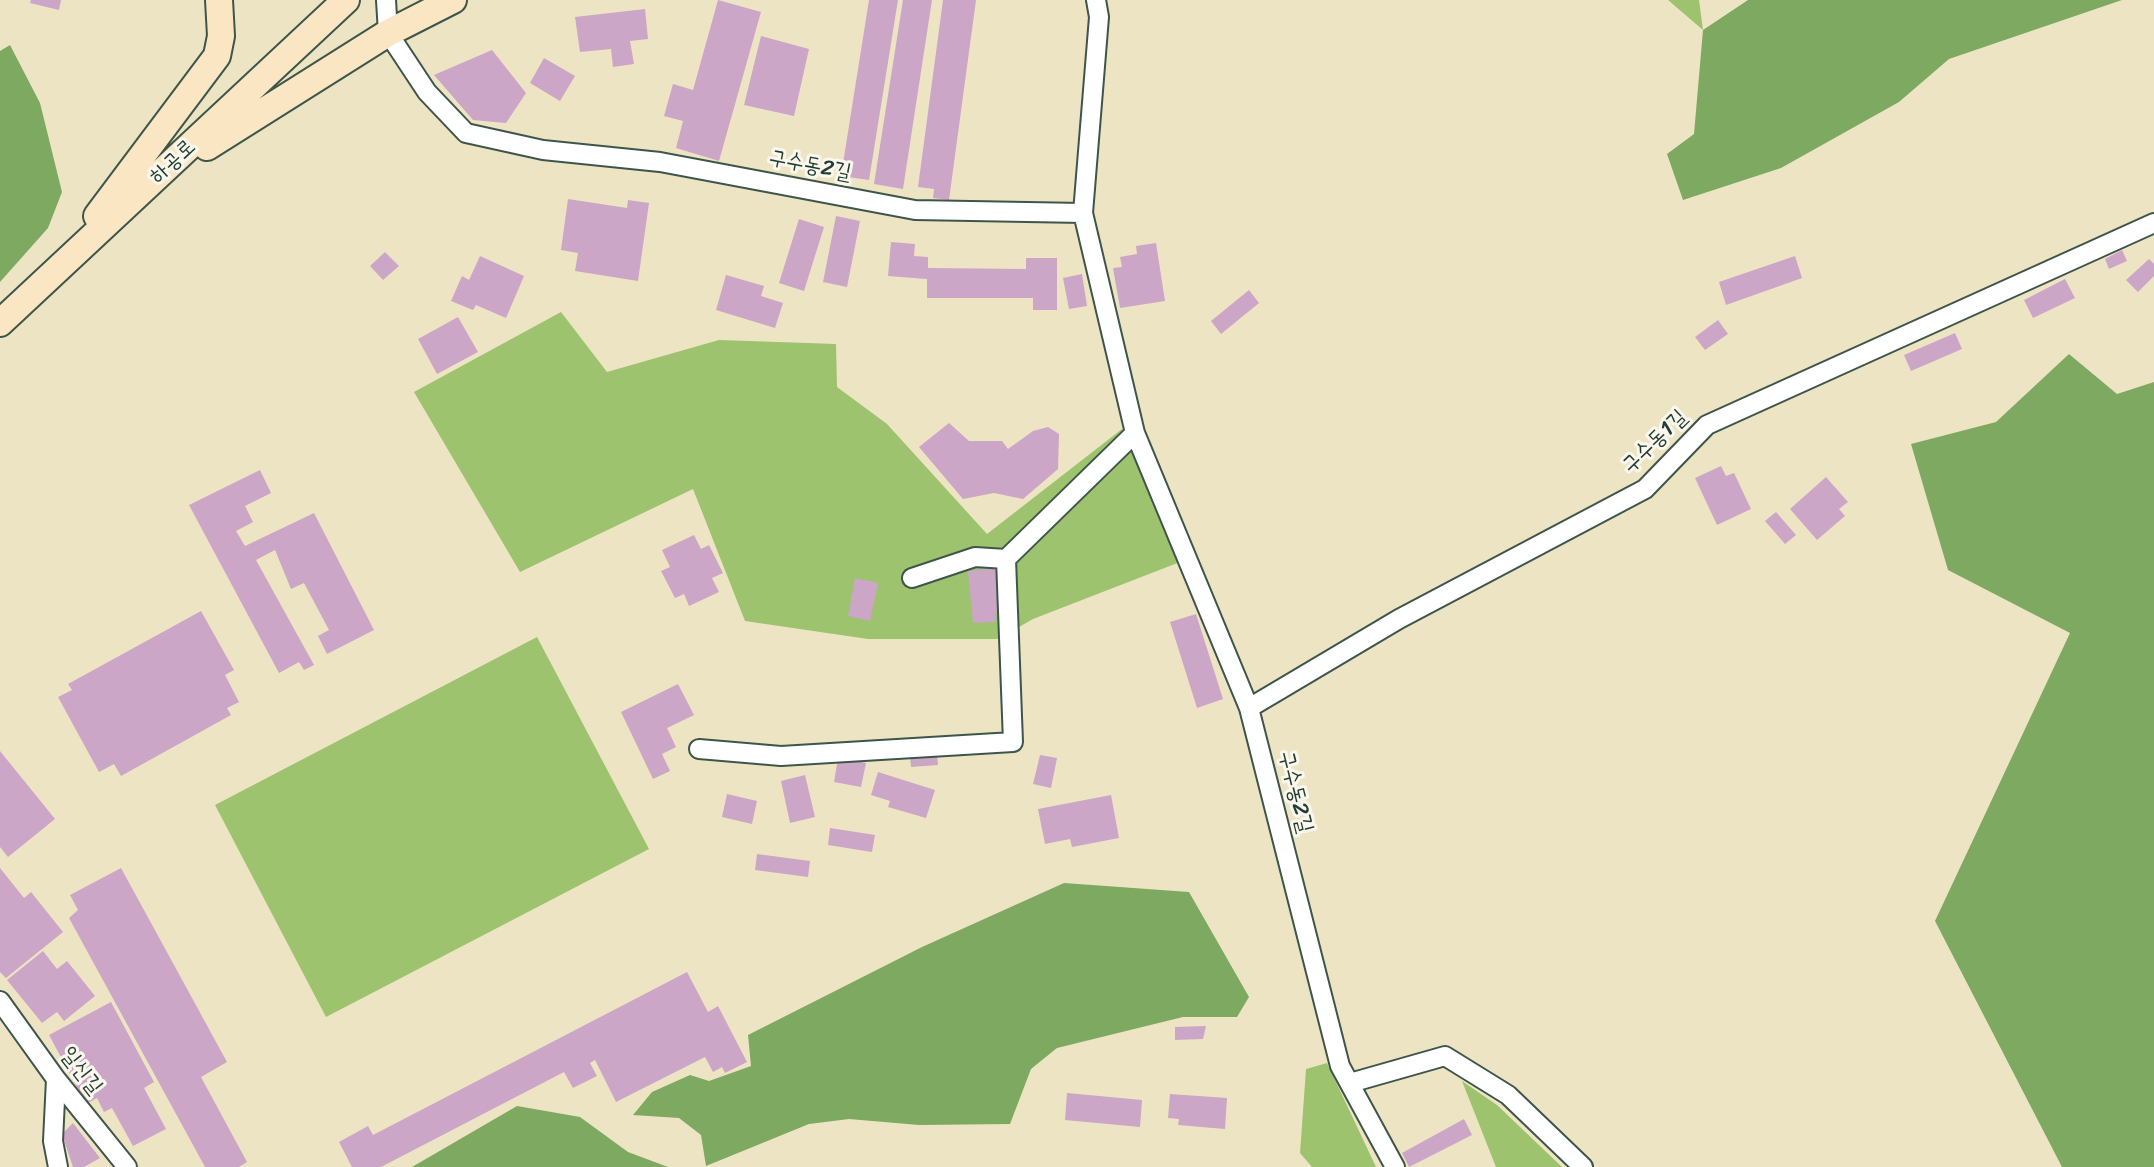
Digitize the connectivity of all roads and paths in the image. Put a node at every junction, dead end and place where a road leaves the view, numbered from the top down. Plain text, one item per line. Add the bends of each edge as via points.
1 (219, 0) edge
2 (346, 0) edge
3 (386, 0) edge
4 (453, 0) edge
5 (1096, 0) edge
6 (388, 33) junction
7 (153, 181) junction
8 (1083, 213) junction
9 (2154, 223) edge
10 (65, 260) junction
11 (0, 323) edge
12 (1135, 433) junction
13 (1006, 559) junction
14 (912, 578) dead end
15 (1249, 708) junction
16 (699, 749) dead end
17 (0, 1001) edge
18 (56, 1079) junction
19 (1350, 1083) junction
20 (58, 1167) edge
21 (127, 1167) edge
22 (1395, 1167) edge
23 (1583, 1167) edge

1 - 10 main road via 217,56
2 - 7 main road, 하공로
3 - 6 street, 구수동2길
4 - 6 main road
5 - 8 street via 1099,17
6 - 7 main road
6 - 8 street, 구수동2길 via 427,92 466,133 543,150 660,162 915,210
7 - 10 main road, 하공로
8 - 12 street, 구수동2길
9 - 15 street, 구수동1길 via 1707,425 1645,489 1399,619
10 - 11 main road, 하공로
12 - 13 street
12 - 15 street, 구수동2길
13 - 14 street via 975,557
13 - 16 street via 1013,742 781,756
15 - 19 street, 구수동2길 via 1340,1066
17 - 18 street, 일신길
18 - 20 street via 53,1141
18 - 21 street, 일신길
19 - 22 street, 구수동2길
19 - 23 street via 1445,1056 1508,1095

